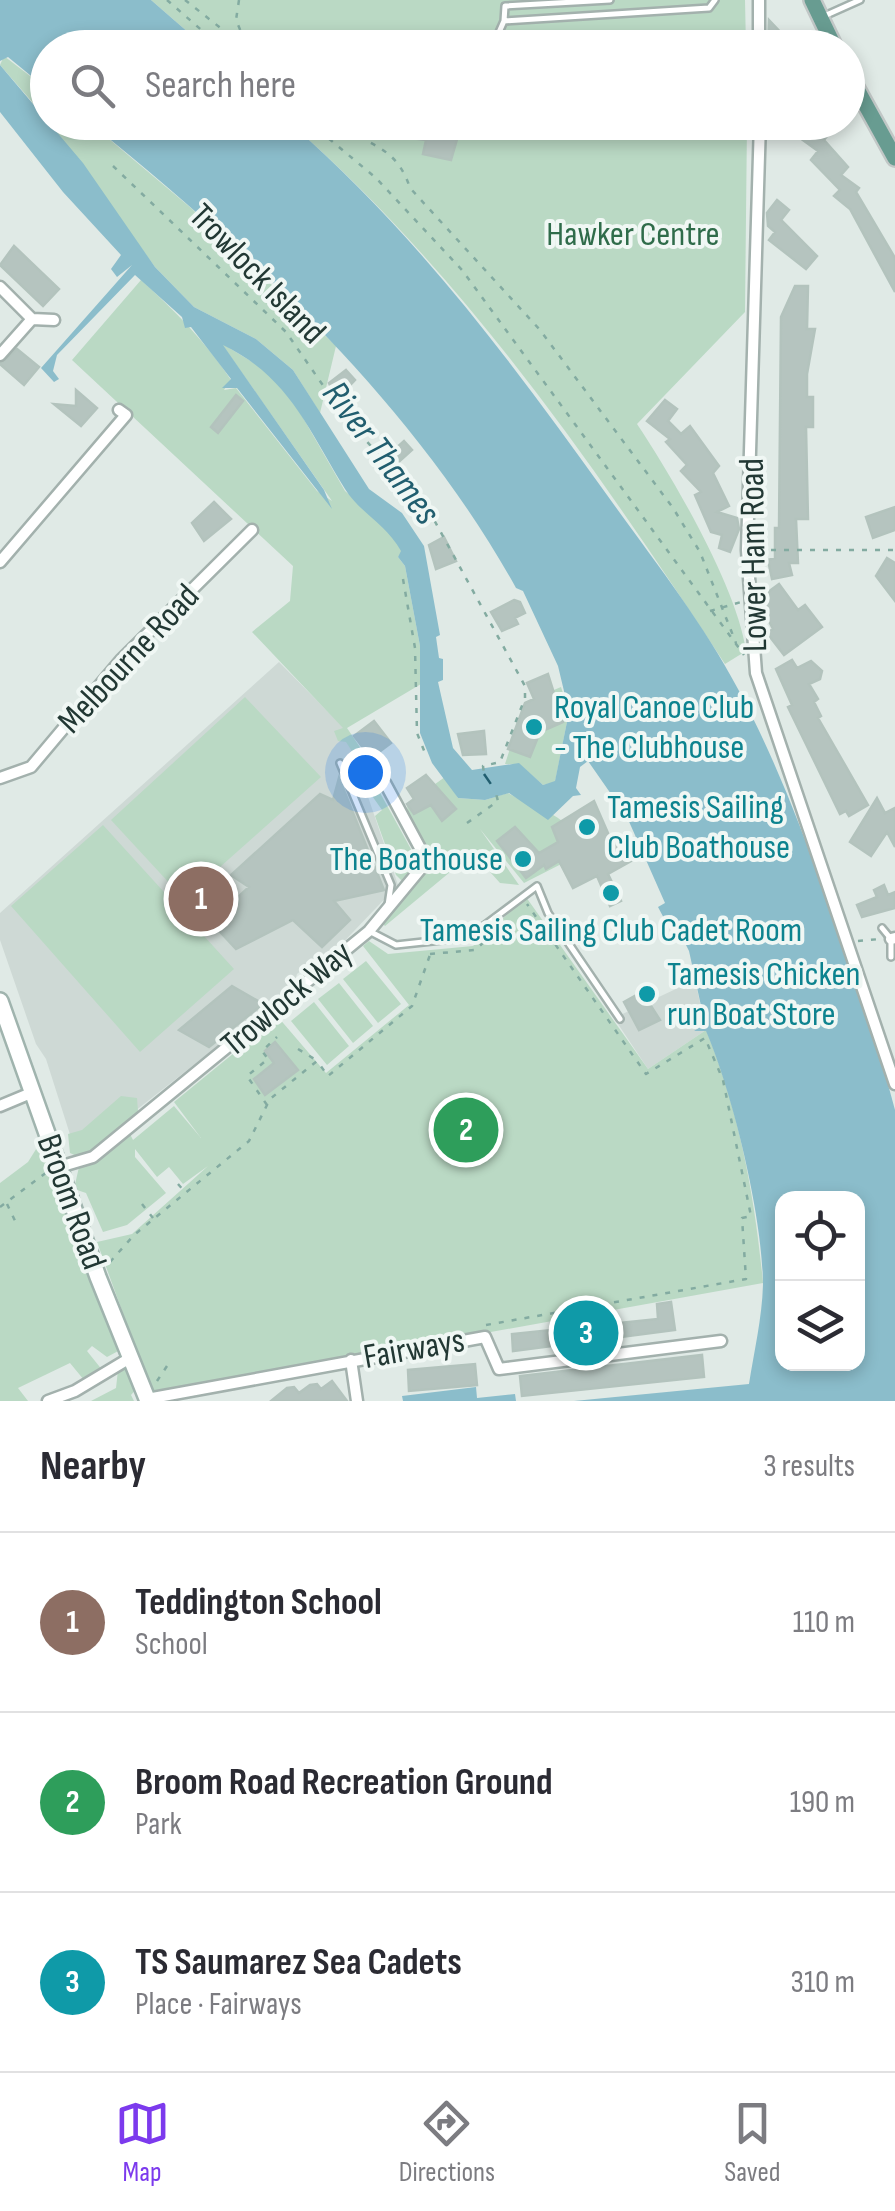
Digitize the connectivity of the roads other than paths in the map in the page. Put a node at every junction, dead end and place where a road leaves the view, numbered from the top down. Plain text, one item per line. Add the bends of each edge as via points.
1 (610, 0) edge
2 (714, 0) edge
3 (758, 0) edge
4 (812, 0) edge
5 (860, 0) edge
6 (820, 18) junction
7 (504, 20) junction
8 (500, 30) edge
9 (759, 30) edge
10 (826, 30) edge
11 (865, 104) edge
12 (759, 140) edge
13 (895, 158) edge
14 (0, 286) edge
15 (32, 319) junction
16 (54, 320) dead end
17 (0, 355) edge
18 (125, 415) dead end
19 (252, 530) dead end
20 (0, 562) edge
21 (0, 764) edge
22 (340, 764) dead end
23 (3, 777) edge
24 (385, 784) dead end
25 (387, 909) junction
26 (882, 928) dead end
27 (369, 931) junction
28 (893, 939) edge
29 (891, 957) dead end
30 (0, 1002) edge
31 (620, 1019) dead end
32 (882, 1045) junction
33 (895, 1047) edge
34 (895, 1084) edge
35 (31, 1093) junction
36 (0, 1106) edge
37 (58, 1166) junction
38 (721, 1341) dead end
39 (130, 1358) junction
40 (351, 1360) junction
41 (146, 1397) edge
42 (48, 1401) edge
43 (357, 1401) edge

1 - 7 lane via 505,6
2 - 7 lane via 710,8
3 - 9 street
4 - 6 main road
5 - 6 lane
6 - 10 main road
7 - 8 lane
11 - 13 main road
12 - 32 street, Lower Ham Road via 748,600 764,704
14 - 15 street
15 - 16 street
15 - 17 street
18 - 20 street
19 - 23 street, Melbourne Road via 121,660 31,767
21 - 23 street
22 - 25 lane via 391,885
24 - 25 street, Trowlock Way via 427,861
25 - 27 street, Trowlock Way
26 - 28 lane
27 - 31 lane via 396,945 469,938 537,886
27 - 37 street, Trowlock Way via 92,1157
28 - 29 lane
30 - 35 street, Broom Road
32 - 33 lane
32 - 34 street, Lower Ham Road
35 - 36 street
35 - 37 street, Broom Road
37 - 39 street, Broom Road
38 - 40 street, Fairways via 499,1369 484,1337
39 - 41 street, Broom Road
39 - 42 street
40 - 41 street, Fairways
40 - 43 street

